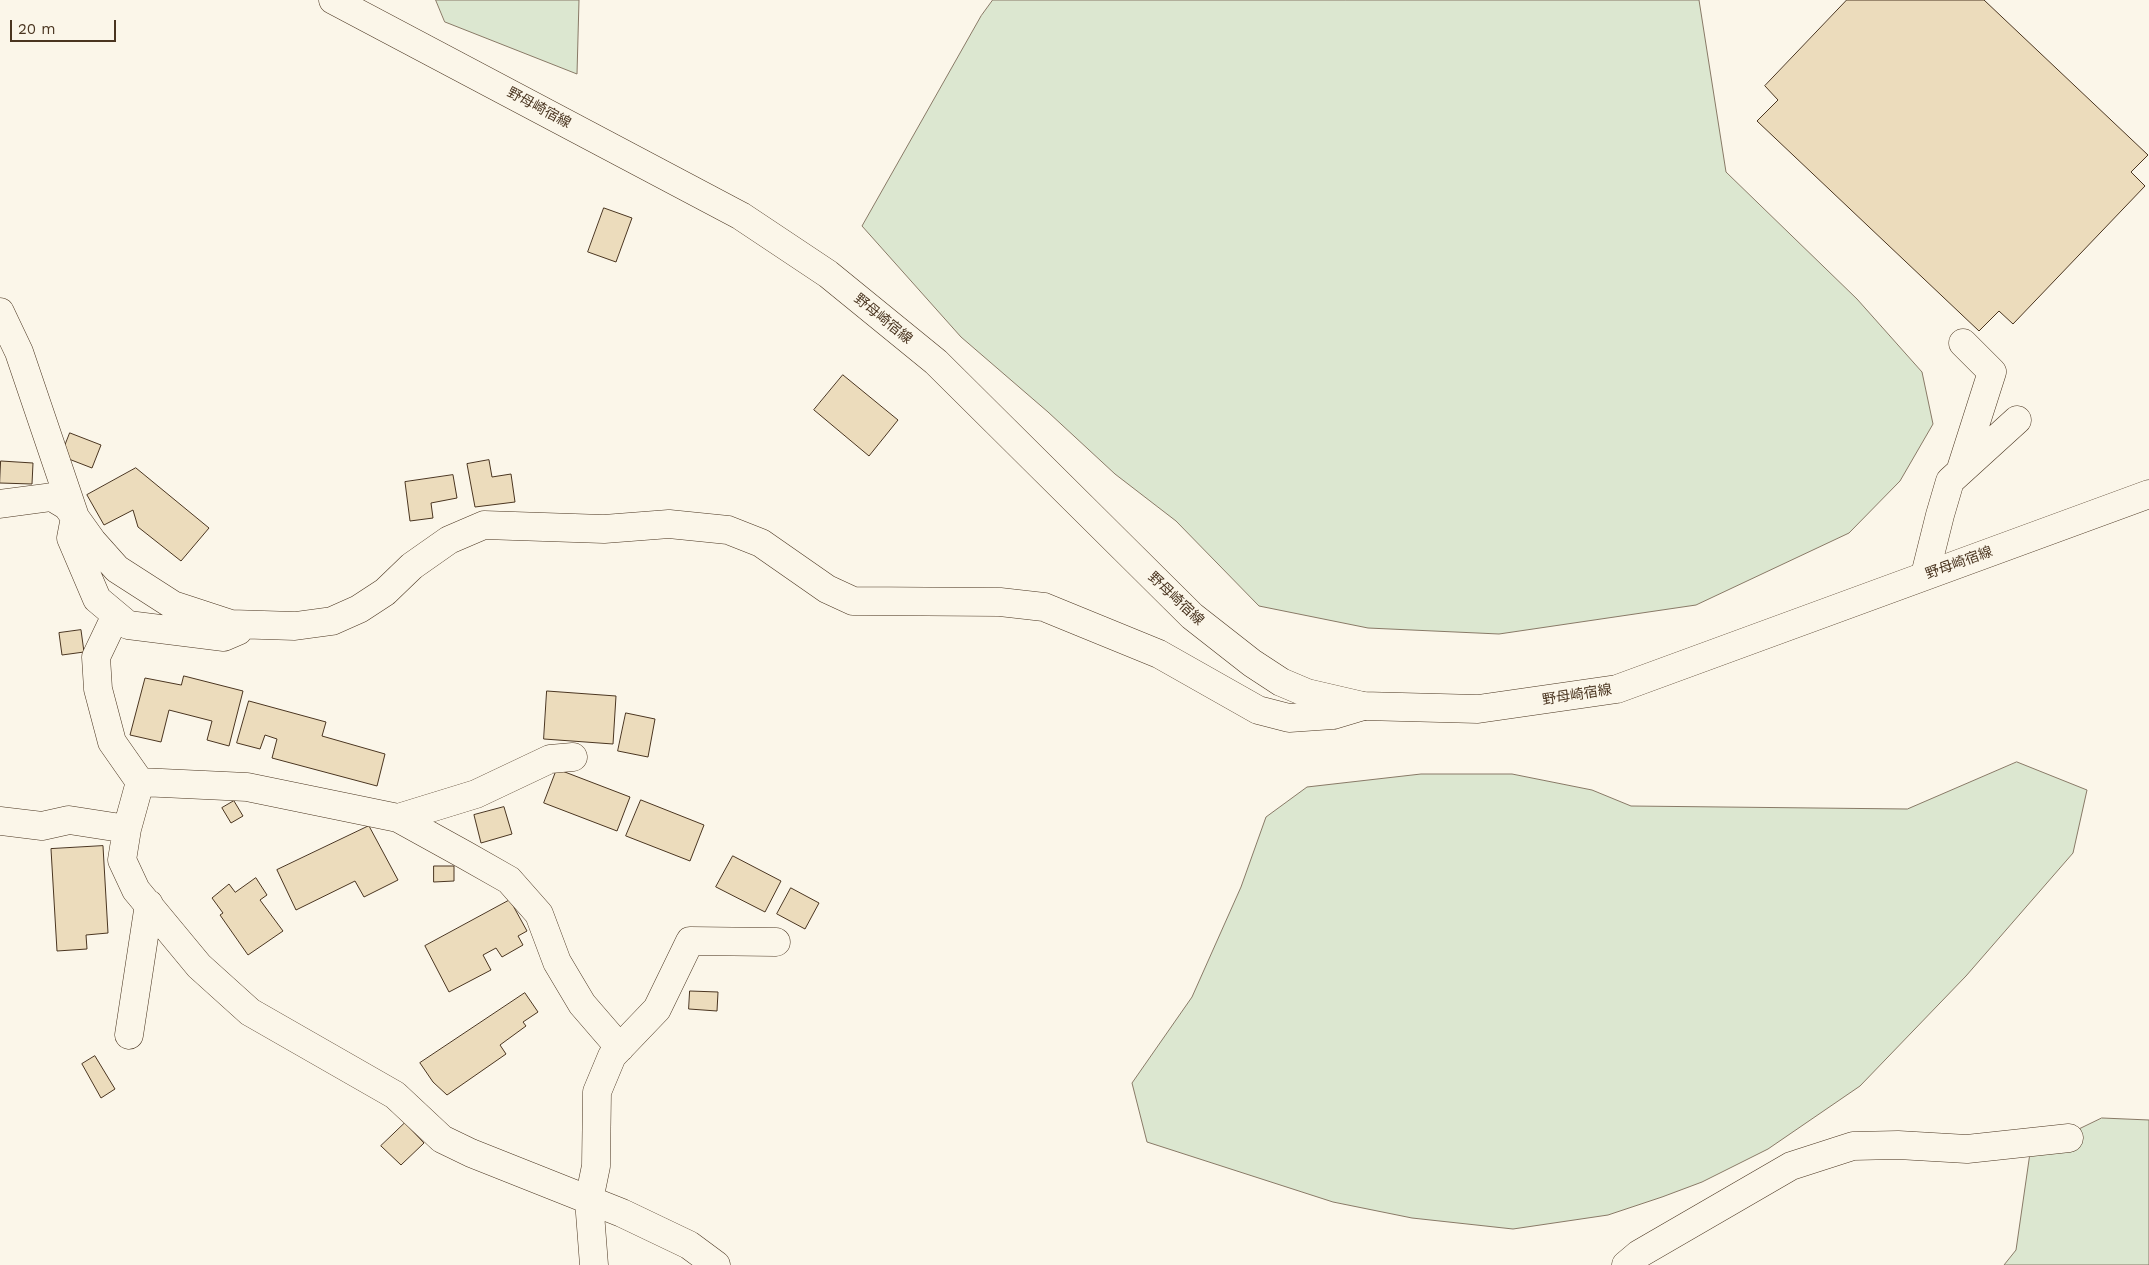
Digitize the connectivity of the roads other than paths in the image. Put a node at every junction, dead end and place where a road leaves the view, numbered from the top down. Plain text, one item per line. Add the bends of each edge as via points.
1 (333, 0) edge
2 (0, 312) edge
3 (1963, 343) dead end
4 (2017, 420) dead end
5 (1961, 471) junction
6 (2149, 494) edge
7 (0, 504) edge
8 (75, 517) junction
9 (1925, 575) junction
10 (116, 615) junction
11 (251, 625) junction
12 (1363, 706) junction
13 (572, 757) dead end
14 (140, 782) junction
15 (398, 818) junction
16 (0, 821) edge
17 (127, 828) junction
18 (149, 904) junction
19 (776, 942) dead end
20 (129, 1035) dead end
21 (620, 1048) junction
22 (2069, 1138) dead end
23 (589, 1200) junction
24 (594, 1265) edge
25 (716, 1265) edge
26 (1626, 1265) edge

1 - 12 street, 野母崎宿線 via 741,216 828,274 936,362 1192,616 1252,664 1281,682 1307,693
2 - 8 street via 19,352
3 - 5 street via 1992,372
4 - 5 street
5 - 9 street via 1950,481
6 - 9 street, 野母崎宿線
7 - 8 street via 52,497 67,506
8 - 10 street via 71,538 98,599
8 - 11 street via 117,569 173,605 231,624
9 - 12 street, 野母崎宿線 via 1617,689 1478,709
10 - 11 street via 128,625 224,637
10 - 14 street via 96,657 98,689 112,742
11 - 12 street via 295,626 332,621 358,610 449,540 484,525 604,529 669,524 728,530 761,543 827,590 854,601 1000,602 1044,606 1159,654 1258,710 1289,718 1333,715
13 - 15 street via 550,759 476,794
14 - 15 street via 247,787
14 - 17 street
15 - 21 street via 509,880 539,914 557,962 582,1004
16 - 17 street via 42,826 69,820
17 - 18 street via 122,860 136,890
18 - 20 street
18 - 23 street via 199,966 250,1012 395,1095 442,1139
19 - 21 street via 690,941 657,1009
21 - 23 street via 612,1056 597,1092 596,1166
22 - 26 street via 1967,1149 1853,1146 1791,1166 1639,1254
23 - 24 street
23 - 25 street via 689,1245

